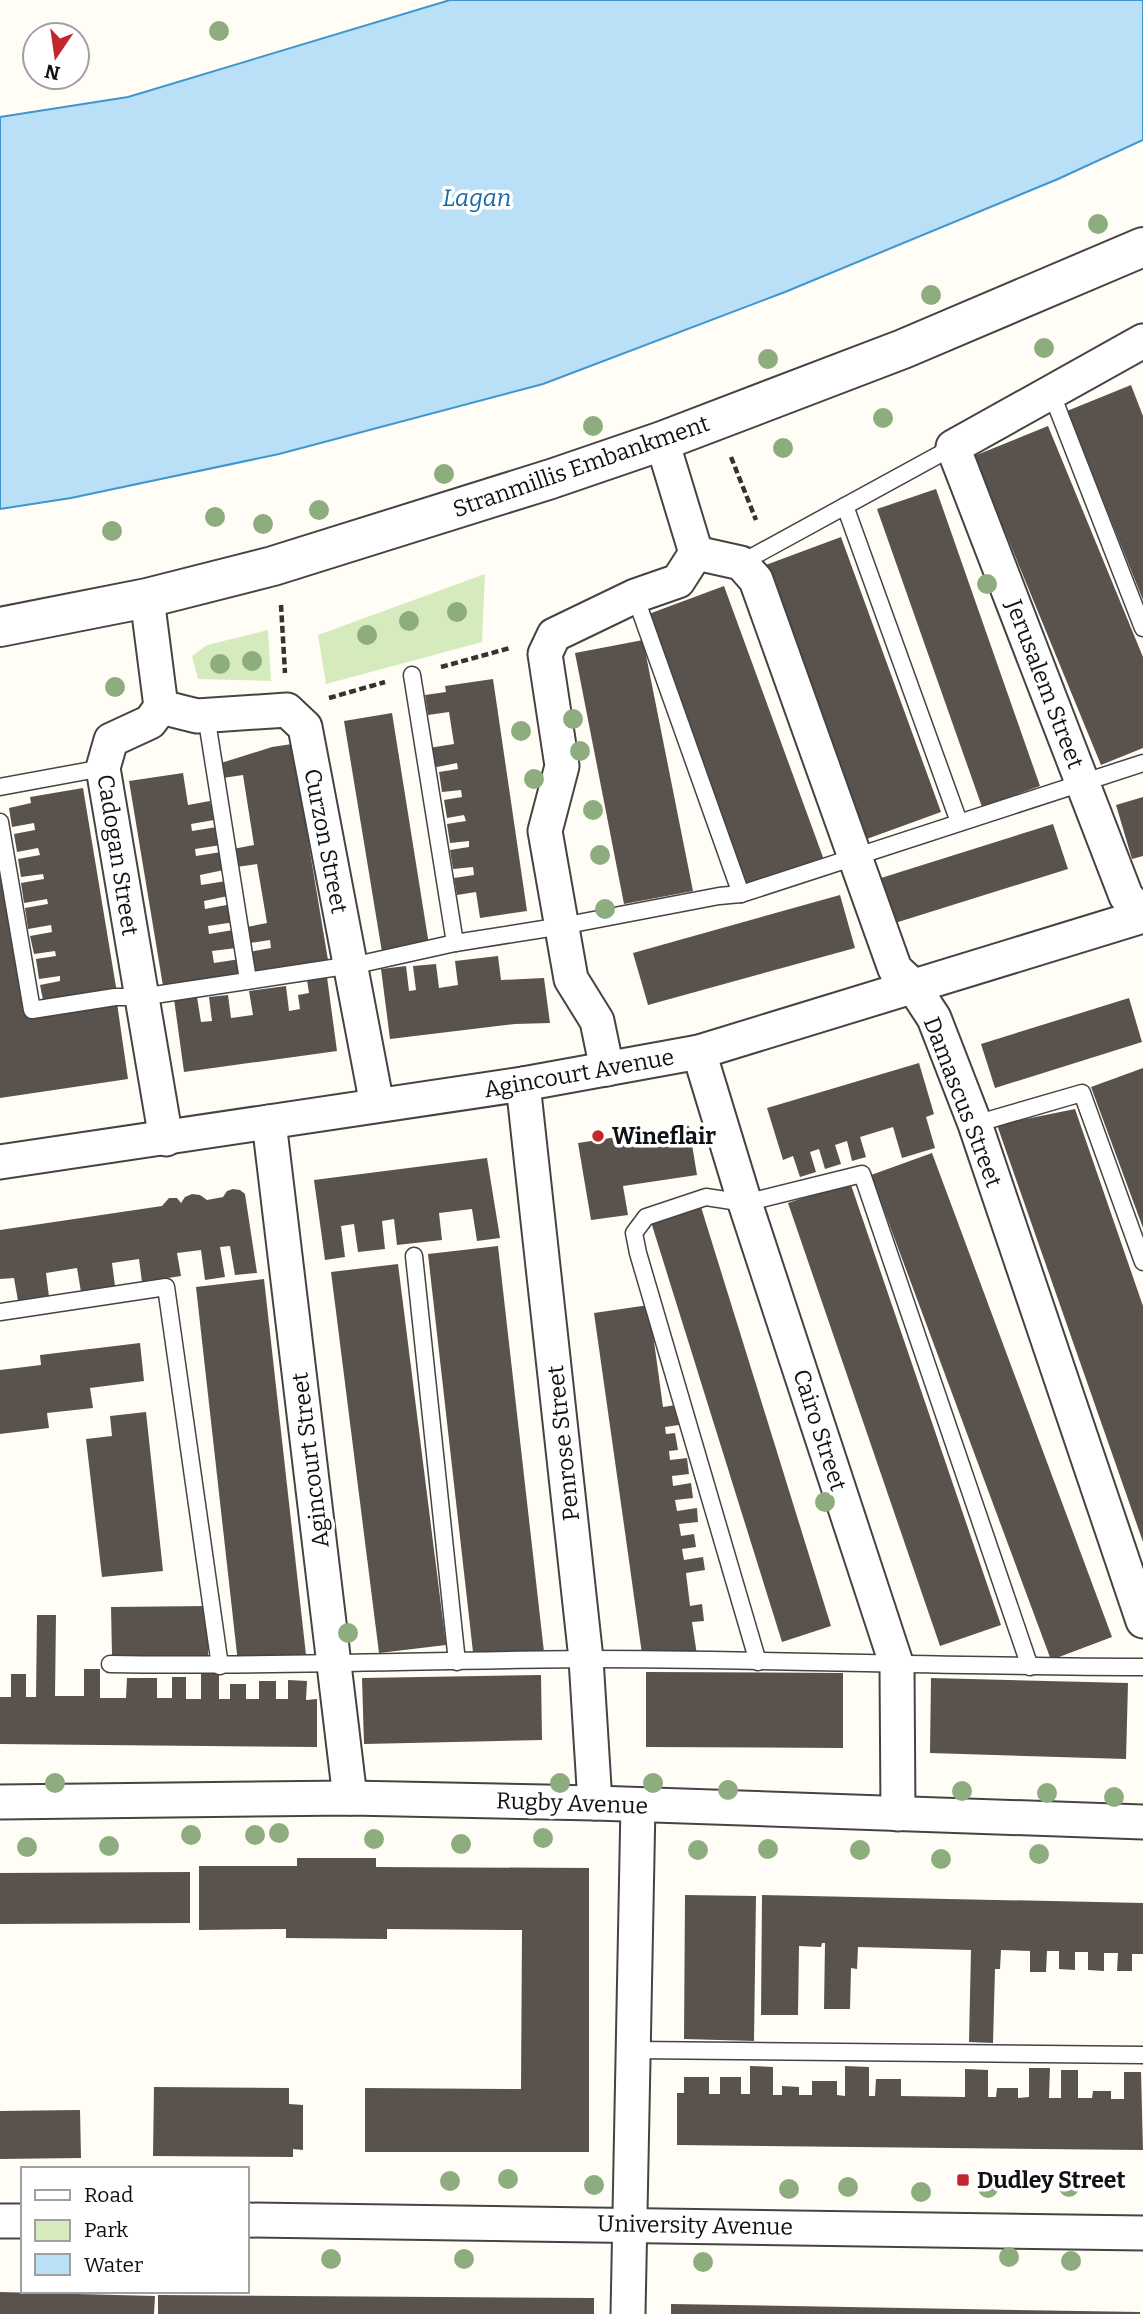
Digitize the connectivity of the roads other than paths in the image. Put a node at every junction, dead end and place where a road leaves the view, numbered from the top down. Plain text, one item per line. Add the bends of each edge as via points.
1 (1143, 247) edge
2 (1143, 341) edge
3 (1051, 392) junction
4 (662, 441) junction
5 (953, 447) junction
6 (845, 506) junction
7 (695, 553) junction
8 (754, 556) junction
9 (635, 596) junction
10 (147, 598) junction
11 (0, 627) edge
12 (1143, 628) edge
13 (412, 675) dead end
14 (161, 706) junction
15 (206, 715) junction
16 (1143, 763) edge
17 (103, 768) junction
18 (1083, 783) junction
19 (0, 787) edge
20 (0, 822) edge
21 (959, 822) junction
22 (855, 856) junction
23 (741, 894) junction
24 (1143, 916) edge
25 (562, 926) junction
26 (454, 943) junction
27 (349, 964) junction
28 (248, 980) junction
29 (912, 986) junction
30 (141, 997) junction
31 (699, 1052) junction
32 (607, 1069) junction
33 (523, 1084) junction
34 (377, 1105) junction
35 (269, 1122) junction
36 (975, 1124) junction
37 (166, 1139) junction
38 (0, 1162) edge
39 (745, 1203) junction
40 (414, 1256) dead end
41 (1143, 1262) edge
42 (0, 1312) edge
43 (1143, 1621) edge
44 (586, 1660) junction
45 (457, 1662) junction
46 (758, 1662) junction
47 (335, 1663) junction
48 (110, 1664) dead end
49 (220, 1666) junction
50 (897, 1666) junction
51 (1030, 1667) junction
52 (1143, 1667) edge
53 (350, 1798) junction
54 (0, 1802) edge
55 (595, 1803) junction
56 (638, 1805) junction
57 (898, 1814) junction
58 (1143, 1822) edge
59 (634, 2050) junction
60 (1143, 2055) edge
61 (248, 2220) edge
62 (0, 2221) edge
63 (21, 2221) edge
64 (630, 2224) junction
65 (1143, 2233) edge
66 (628, 2314) edge

1 - 4 street, Stranmillis Embankment via 903,349
2 - 3 street
3 - 5 street
3 - 12 lane
4 - 7 street
4 - 10 street, Stranmillis Embankment via 273,566
5 - 6 lane
5 - 18 street, Jerusalem Street
6 - 8 lane
6 - 21 lane
7 - 8 street
7 - 9 street via 678,581
8 - 22 street, Damascus Street via 756,580
9 - 23 lane
9 - 25 street via 554,635 545,654 562,766 545,831
10 - 11 street, Stranmillis Embankment
10 - 14 street
13 - 26 lane
14 - 15 street
14 - 17 street, Cadogan Street via 150,722 111,740
15 - 27 street, Curzon Street via 287,710 305,727
15 - 28 lane
16 - 18 lane
17 - 19 lane
17 - 30 street, Cadogan Street
18 - 21 lane
18 - 24 street, Jerusalem Street via 1126,896
20 - 30 lane via 32,1010
21 - 22 lane
22 - 23 lane
22 - 29 street, Damascus Street via 895,969
23 - 25 lane
24 - 29 street, Agincourt Avenue
25 - 26 lane
25 - 32 street via 571,979 597,1021
26 - 27 lane
27 - 28 lane
27 - 34 street, Curzon Street
28 - 30 lane
29 - 31 street, Agincourt Avenue
29 - 36 street, Damascus Street via 934,1018
30 - 37 street, Cadogan Street
31 - 32 street, Agincourt Avenue
31 - 39 street, Cairo Street
32 - 33 street, Agincourt Avenue
33 - 34 street, Agincourt Avenue
33 - 44 street, Penrose Street
34 - 35 street, Agincourt Avenue
35 - 37 street, Agincourt Avenue
35 - 47 street, Agincourt Street
36 - 41 lane via 1082,1093
36 - 43 street, Damascus Street
37 - 38 street, Agincourt Avenue
39 - 46 lane via 706,1197 646,1217 634,1233
39 - 50 street, Cairo Street
39 - 51 lane via 862,1174
40 - 45 lane
42 - 49 lane via 166,1287
44 - 45 lane
44 - 46 lane
44 - 55 street, Penrose Street
45 - 47 lane
46 - 50 lane
47 - 49 lane
47 - 53 street, Agincourt Street
48 - 49 lane
50 - 51 lane
50 - 57 street, Cairo Street
51 - 52 lane
53 - 54 street, Rugby Avenue
53 - 55 street, Rugby Avenue
55 - 56 street, Rugby Avenue
56 - 57 street, Rugby Avenue
56 - 59 street
57 - 58 street, Rugby Avenue
59 - 60 lane
59 - 64 street
61 - 64 street, University Avenue
62 - 63 street
64 - 65 street, University Avenue
64 - 66 street

